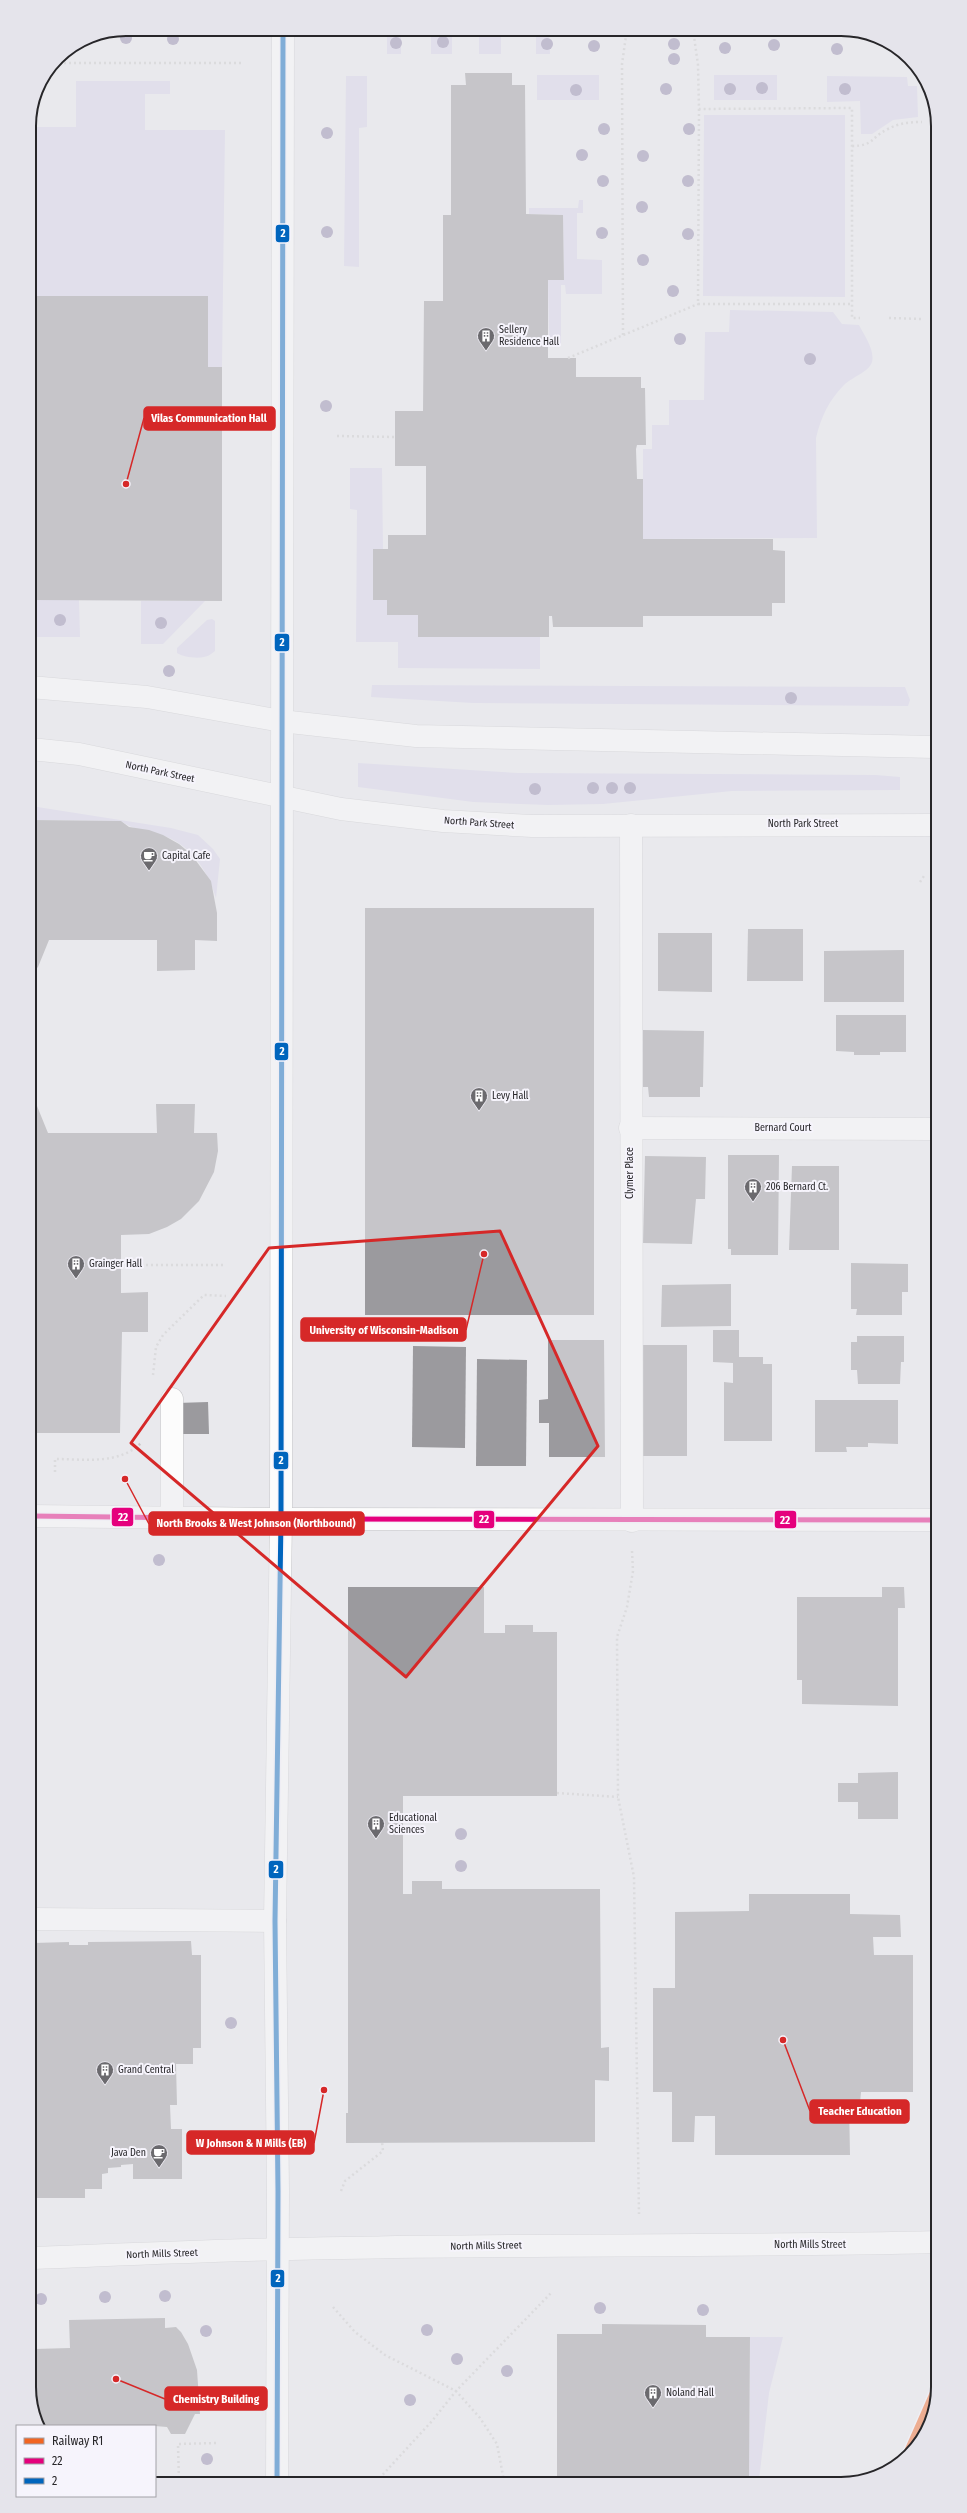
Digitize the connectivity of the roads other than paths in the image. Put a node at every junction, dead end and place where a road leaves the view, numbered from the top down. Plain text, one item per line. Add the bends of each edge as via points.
1 (283, 36) edge
2 (36, 688) edge
3 (281, 720) junction
4 (931, 747) edge
5 (36, 750) edge
6 (282, 798) junction
7 (631, 825) junction
8 (931, 825) edge
9 (630, 1128) junction
10 (931, 1129) edge
11 (172, 1399) dead end
12 (36, 1516) edge
13 (172, 1517) junction
14 (281, 1519) junction
15 (931, 1520) edge
16 (632, 1521) junction
17 (36, 1919) edge
18 (275, 1921) junction
19 (931, 2242) edge
20 (278, 2250) junction
21 (36, 2258) edge
22 (276, 2477) edge

1 - 3 main road
2 - 3 main road via 147,697
3 - 4 main road via 416,736
3 - 6 main road
5 - 6 main road, North Park Street via 78,754
6 - 7 main road, North Park Street via 341,810 443,821 532,826
6 - 14 main road
7 - 8 main road, North Park Street
7 - 9 main road, Clymer Place
9 - 10 main road, Bernard Court
9 - 16 main road, Clymer Place
11 - 13 main road
12 - 13 main road
13 - 14 main road
14 - 16 main road
14 - 18 main road
15 - 16 main road
17 - 18 main road
18 - 20 main road
19 - 20 main road, North Mills Street
20 - 21 main road, North Mills Street
20 - 22 main road

